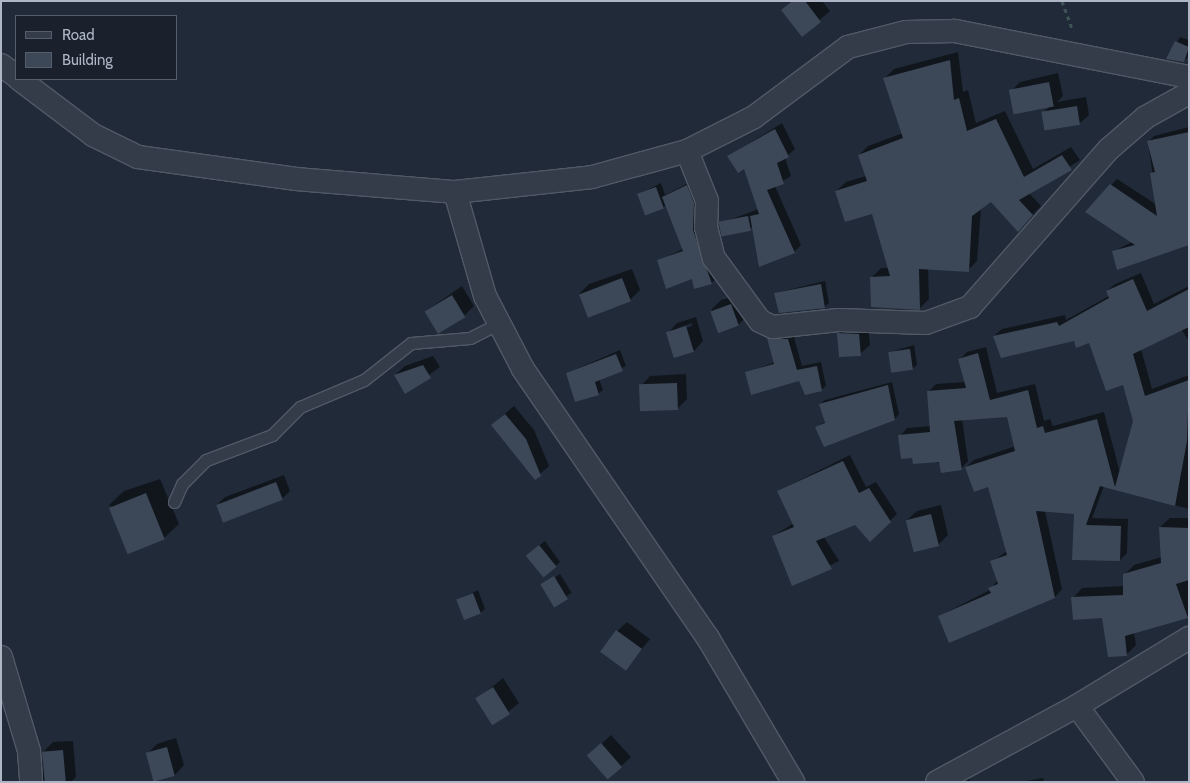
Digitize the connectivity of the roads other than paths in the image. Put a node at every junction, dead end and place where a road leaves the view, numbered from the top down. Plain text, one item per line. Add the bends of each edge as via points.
1 (1, 65) edge
2 (15, 76) edge
3 (1189, 77) edge
4 (21, 80) edge
5 (1189, 93) edge
6 (686, 151) junction
7 (455, 192) junction
8 (497, 324) junction
9 (174, 502) dead end
10 (1189, 638) edge
11 (1, 657) edge
12 (1077, 706) junction
13 (31, 782) edge
14 (793, 782) edge
15 (937, 782) edge
16 (1133, 782) edge

1 - 2 street
3 - 6 street via 955,31 906,32 867,41 829,58 731,132
4 - 7 street via 93,135 138,157 296,179
5 - 6 street via 1146,116 1109,149 970,307 926,323 839,320 773,327 760,321 714,258 706,228 707,201
6 - 7 street via 592,177
7 - 8 street via 472,262
8 - 9 lane via 470,338 411,343 364,380 300,406 272,435 206,460 182,484
8 - 14 street via 560,430 708,638
10 - 12 street
11 - 13 street via 28,751
12 - 15 street
12 - 16 street

